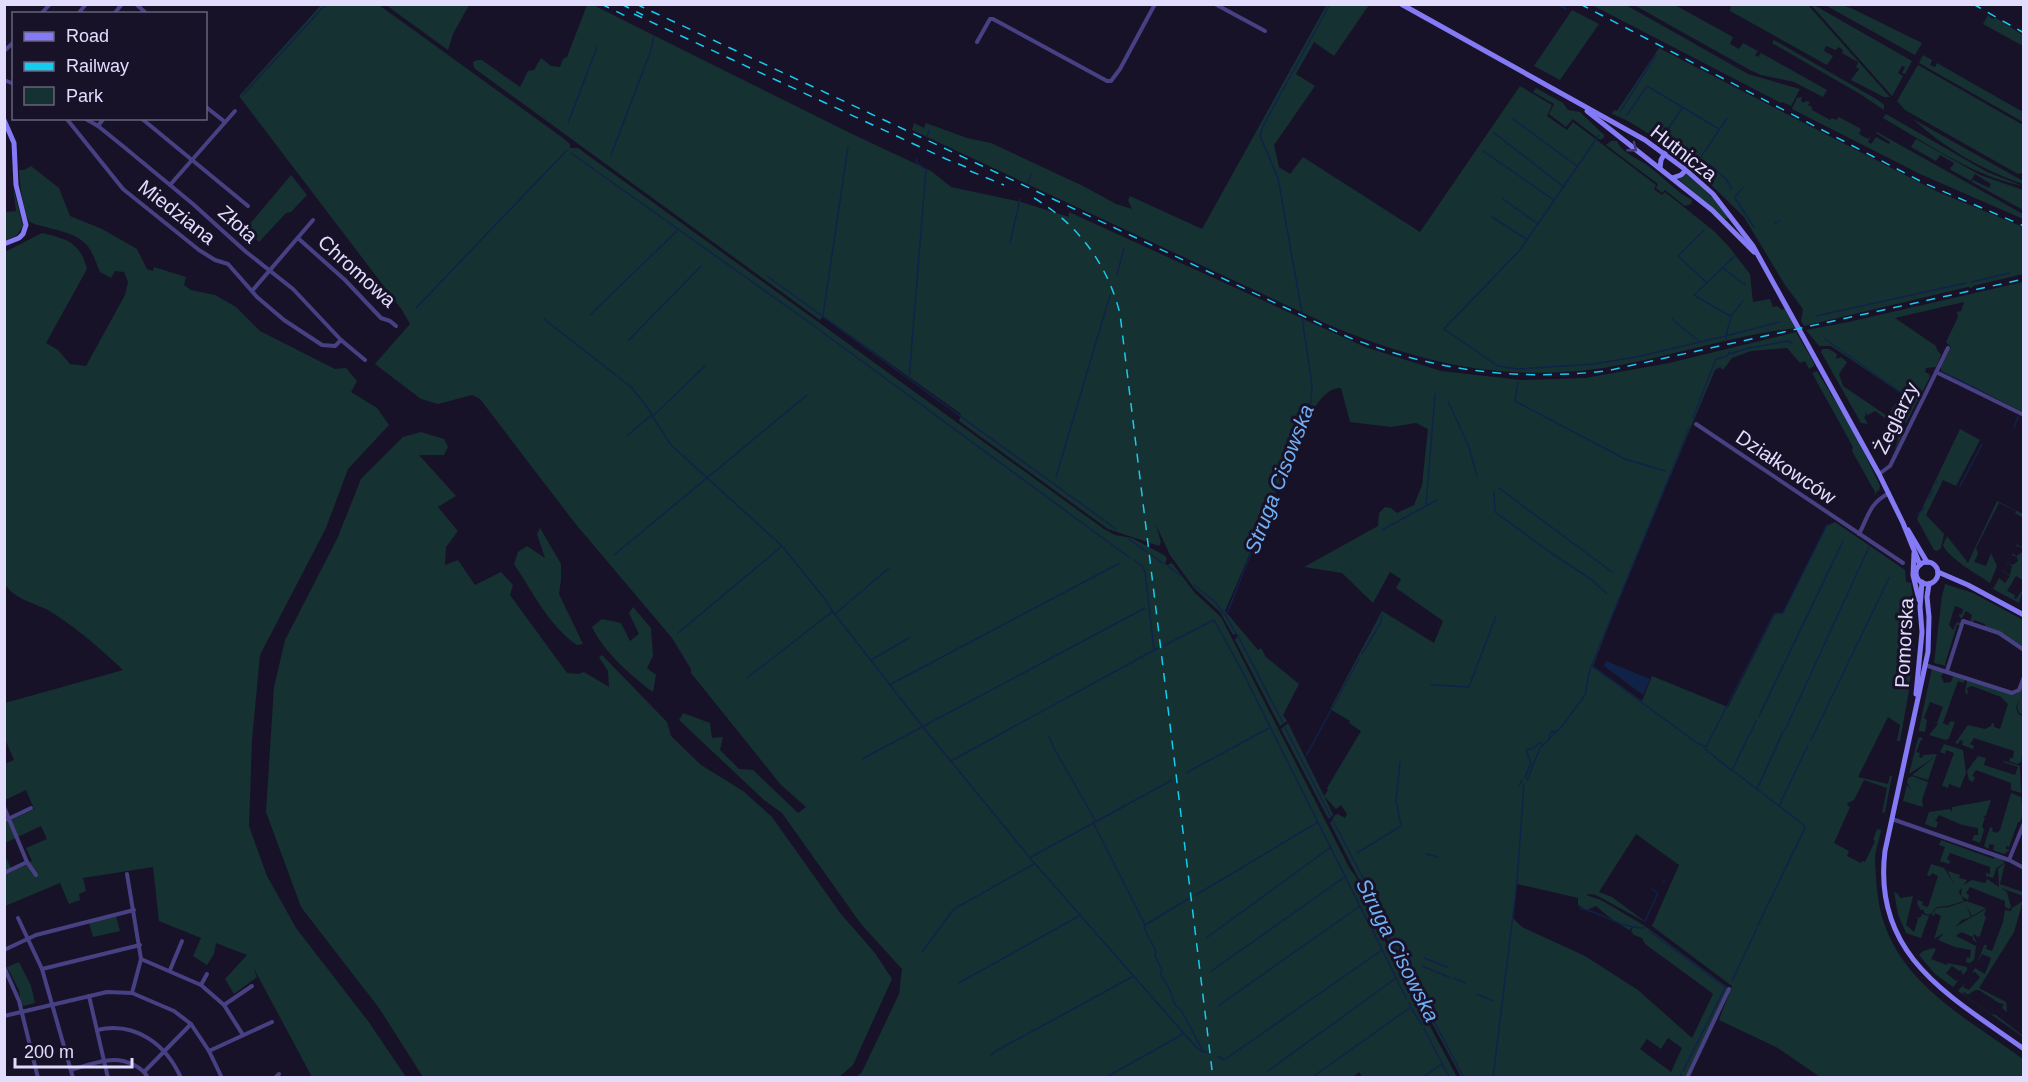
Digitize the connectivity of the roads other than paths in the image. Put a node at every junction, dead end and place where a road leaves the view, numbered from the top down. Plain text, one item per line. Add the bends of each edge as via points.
1 (1155, 4) edge
2 (1215, 4) edge
3 (1401, 4) edge
4 (1265, 31) dead end
5 (976, 42) dead end
6 (1574, 101) junction
7 (207, 108) edge
8 (235, 111) dead end
9 (4, 120) edge
10 (68, 120) edge
11 (88, 120) edge
12 (102, 120) edge
13 (143, 120) edge
14 (225, 122) junction
15 (1616, 124) junction
16 (98, 126) junction
17 (1612, 131) junction
18 (1665, 153) junction
19 (192, 160) junction
20 (1660, 168) junction
21 (1686, 170) junction
22 (1672, 178) junction
23 (170, 184) junction
24 (248, 206) dead end
25 (314, 219) dead end
26 (1734, 219) junction
27 (1726, 224) junction
28 (298, 238) junction
29 (4, 244) edge
30 (1755, 252) junction
31 (271, 271) junction
32 (252, 291) junction
33 (396, 326) dead end
34 (341, 340) junction
35 (1947, 348) dead end
36 (365, 360) dead end
37 (1936, 372) junction
38 (2024, 415) edge
39 (1696, 424) dead end
40 (1879, 474) junction
41 (1889, 493) junction
42 (1903, 524) junction
43 (1859, 534) junction
44 (1914, 552) junction
45 (1927, 562) junction
46 (1903, 563) dead end
47 (1920, 565) junction
48 (1938, 575) junction
49 (1922, 582) junction
50 (1929, 584) junction
51 (1920, 607) junction
52 (2024, 615) edge
53 (2024, 650) edge
54 (1922, 664) junction
55 (1947, 671) junction
56 (2024, 677) edge
57 (4, 807) edge
58 (31, 808) dead end
59 (1892, 819) junction
60 (7, 820) edge
61 (2022, 825) edge
62 (2009, 860) junction
63 (27, 862) junction
64 (2024, 868) edge
65 (4, 873) edge
66 (127, 874) dead end
67 (36, 875) dead end
68 (134, 910) junction
69 (18, 918) dead end
70 (27, 939) junction
71 (182, 941) dead end
72 (140, 945) junction
73 (4, 950) edge
74 (141, 958) junction
75 (4, 968) edge
76 (42, 969) junction
77 (170, 970) junction
78 (207, 974) dead end
79 (201, 985) junction
80 (252, 986) dead end
81 (1730, 989) dead end
82 (132, 993) junction
83 (89, 996) junction
84 (53, 1004) junction
85 (224, 1005) junction
86 (21, 1012) junction
87 (4, 1016) edge
88 (272, 1022) dead end
89 (191, 1024) junction
90 (97, 1030) junction
91 (243, 1035) junction
92 (2023, 1049) edge
93 (209, 1050) junction
94 (166, 1051) junction
95 (104, 1061) junction
96 (71, 1070) junction
97 (145, 1071) junction
98 (38, 1077) edge
99 (73, 1077) edge
100 (108, 1077) edge
101 (148, 1077) edge
102 (181, 1077) edge
103 (222, 1077) edge
104 (1687, 1077) edge

1 - 5 street via 1111,81 993,19
2 - 4 street
3 - 6 main road, Hutnicza
6 - 15 main road, Hutnicza
6 - 17 main road, Hutnicza
7 - 14 street
8 - 14 street
9 - 29 main road via 14,143 16,185 26,225 19,238
10 - 32 street, Miedziana via 123,189 199,250 228,264
11 - 16 street, Złota
12 - 16 street
13 - 19 street
14 - 19 street
15 - 17 main road
15 - 18 main road, Hutnicza
16 - 23 street, Złota
17 -> 20 main road, Hutnicza
18 - 20 main road
18 - 21 main road, Hutnicza
19 - 23 street
19 - 24 street
20 - 22 main road, Hutnicza
21 - 22 main road
21 - 26 main road, Hutnicza
22 - 27 main road, Hutnicza
23 - 31 street, Złota
25 - 28 street, Chromowa
26 - 27 main road
26 - 30 main road, Hutnicza
27 - 30 main road, Hutnicza
28 - 31 street, Chromowa
28 - 33 street, Chromowa via 381,318
30 - 40 main road, Hutnicza
31 - 32 street, Chromowa
31 - 34 street, Złota
32 - 34 street, Miedziana via 284,320 322,345 332,347
34 - 36 street, Złota
35 - 37 street, Żeglarzy
37 - 38 street, Żeglarzy
37 - 40 street, Żeglarzy via 1890,466
39 - 43 street, Działkowców
40 - 41 main road, Hutnicza
41 - 42 main road, Hutnicza
41 - 43 street via 1872,506
42 - 44 main road
42 - 45 main road
43 - 46 street, Działkowców
44 - 47 main road
44 - 51 main road via 1913,575
45 - 47 main road
45 - 48 main road via 1935,565
47 - 49 main road via 1917,576
48 - 50 main road
48 - 52 main road via 1968,585
49 - 50 main road
49 - 51 main road, Pomorska
50 - 54 main road, Pomorska via 1929,636
51 - 54 main road, Pomorska
53 - 55 street via 1999,633 1963,621
54 - 55 street
54 - 59 main road, Pomorska
55 - 56 street via 2012,693 2019,690
57 - 60 street
58 - 60 street
59 - 62 street
59 - 92 main road, Pomorska via 1884,874 1887,905 1900,939 1916,965 1932,981
60 - 63 street
61 - 62 street
62 - 64 street
63 - 65 street
63 - 67 street
66 - 68 street
68 - 70 street
68 - 72 street
69 - 70 street
70 - 73 street
70 - 76 street
71 - 77 street
72 - 74 street
72 - 76 street
74 - 77 street
74 - 82 street
75 - 86 street
76 - 84 street
77 - 79 street
78 - 79 street
79 - 85 street
80 - 85 street
81 - 104 street
82 - 83 street
82 - 89 street via 174,1011
83 - 84 street
83 - 90 street
84 - 86 street
84 - 96 street
85 - 91 street
86 - 87 street
86 - 98 street
88 - 91 street
89 - 93 street
89 - 94 street
90 - 94 street via 126,1029
90 - 95 street
91 - 93 street
93 - 103 street
94 - 97 street
94 - 102 street
95 - 96 street
95 - 97 street via 127,1062
95 - 100 street
96 - 99 street
97 - 101 street

